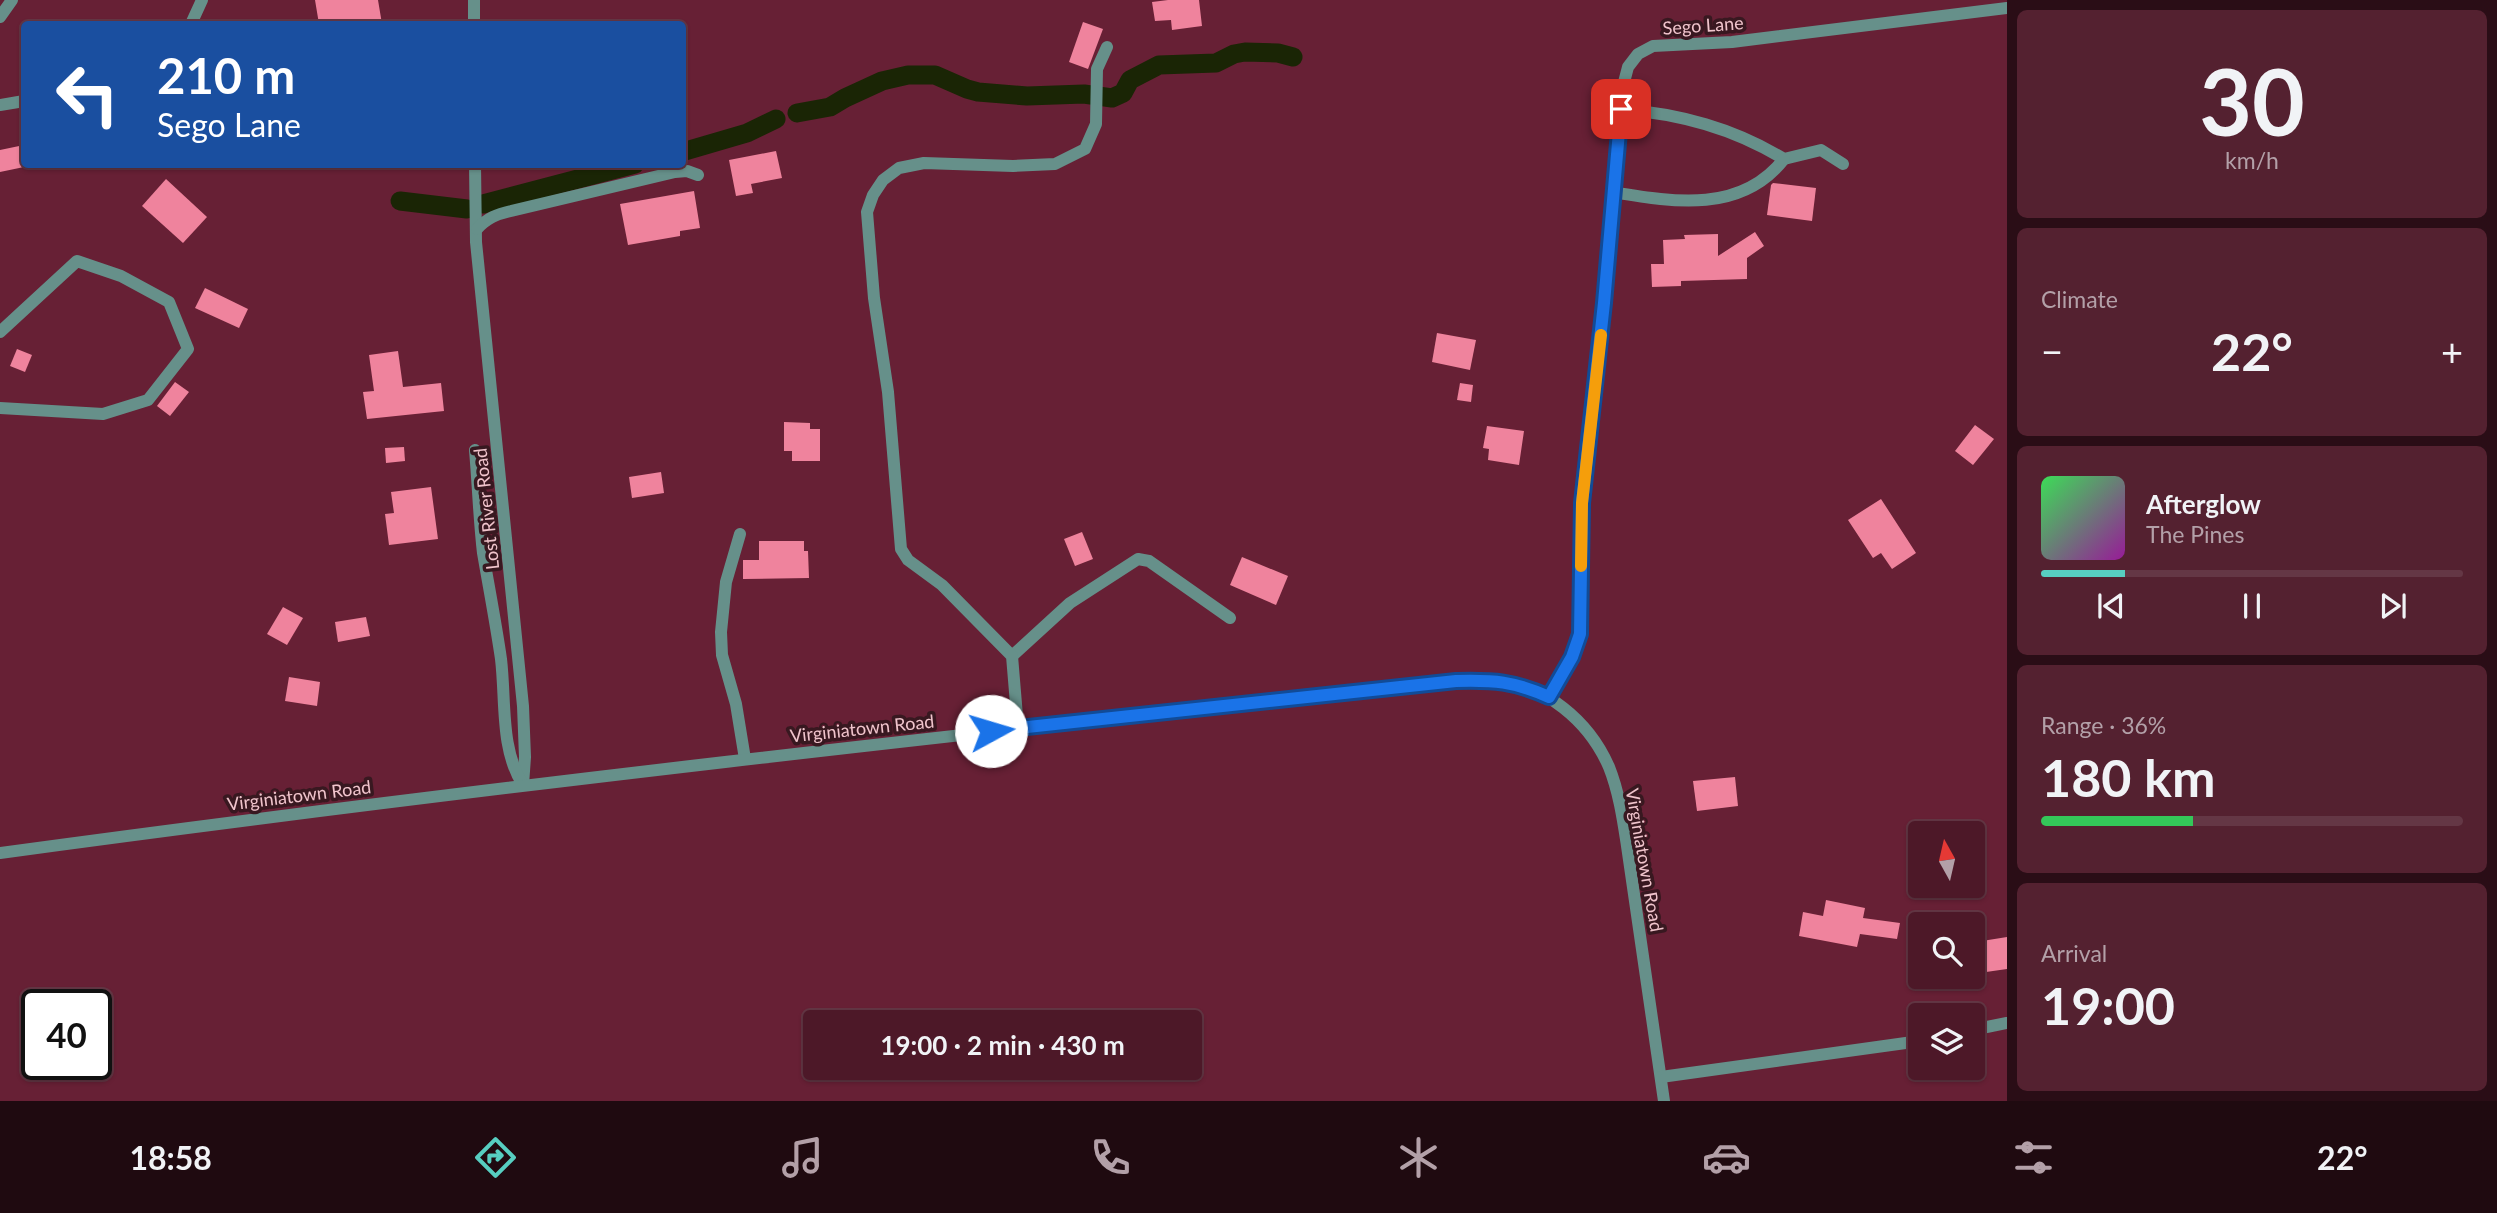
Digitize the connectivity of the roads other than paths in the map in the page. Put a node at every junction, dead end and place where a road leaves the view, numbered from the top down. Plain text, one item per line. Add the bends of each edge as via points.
1 (12, 0) edge
2 (202, 0) edge
3 (474, 0) edge
4 (2007, 8) edge
5 (0, 18) edge
6 (192, 21) edge
7 (474, 21) edge
8 (1107, 47) dead end
9 (21, 102) edge
10 (0, 105) edge
11 (1621, 109) junction
12 (1784, 159) junction
13 (1843, 164) dead end
14 (475, 168) edge
15 (698, 175) dead end
16 (1612, 192) junction
17 (477, 229) junction
18 (0, 332) edge
19 (0, 408) edge
20 (475, 450) dead end
21 (740, 534) dead end
22 (1230, 618) dead end
23 (1012, 656) junction
24 (1549, 697) junction
25 (1018, 728) junction
26 (745, 758) junction
27 (523, 785) junction
28 (0, 853) edge
29 (2007, 1024) edge
30 (1985, 1028) edge
31 (1908, 1043) edge
32 (1661, 1077) junction
33 (1664, 1101) edge

1 - 5 street
2 - 6 street
3 - 7 street
4 - 11 street, Sego Lane via 1732,42 1653,47 1638,54 1628,67
8 - 23 street via 1097,69 1096,124 1085,149 1055,164 924,163 899,168 883,180 867,212 901,549
9 - 10 street
11 - 12 street via 1691,119 1753,141
11 - 16 street, Sego Lane
12 - 13 street via 1821,150
12 - 16 street via 1756,186 1730,196 1658,199
14 - 17 street, Lost River Road
15 - 17 street via 675,172 496,214
16 - 24 street, Sego Lane via 1582,503 1580,634
17 - 27 street, Lost River Road via 523,706
18 - 19 street via 77,261 121,276 169,302 188,349 148,400 103,414
20 - 27 street via 507,739 512,769
21 - 26 street via 726,582 721,632
22 - 23 street via 1149,561 1138,559 1070,603
23 - 25 street
24 - 25 street, Virginiatown Road via 1494,680 1456,681
24 - 32 street, Virginiatown Road via 1593,739 1609,767 1627,846
25 - 26 street, Virginiatown Road
26 - 27 street, Virginiatown Road
27 - 28 street, Virginiatown Road
29 - 30 street
31 - 32 street
32 - 33 street, Virginiatown Road

